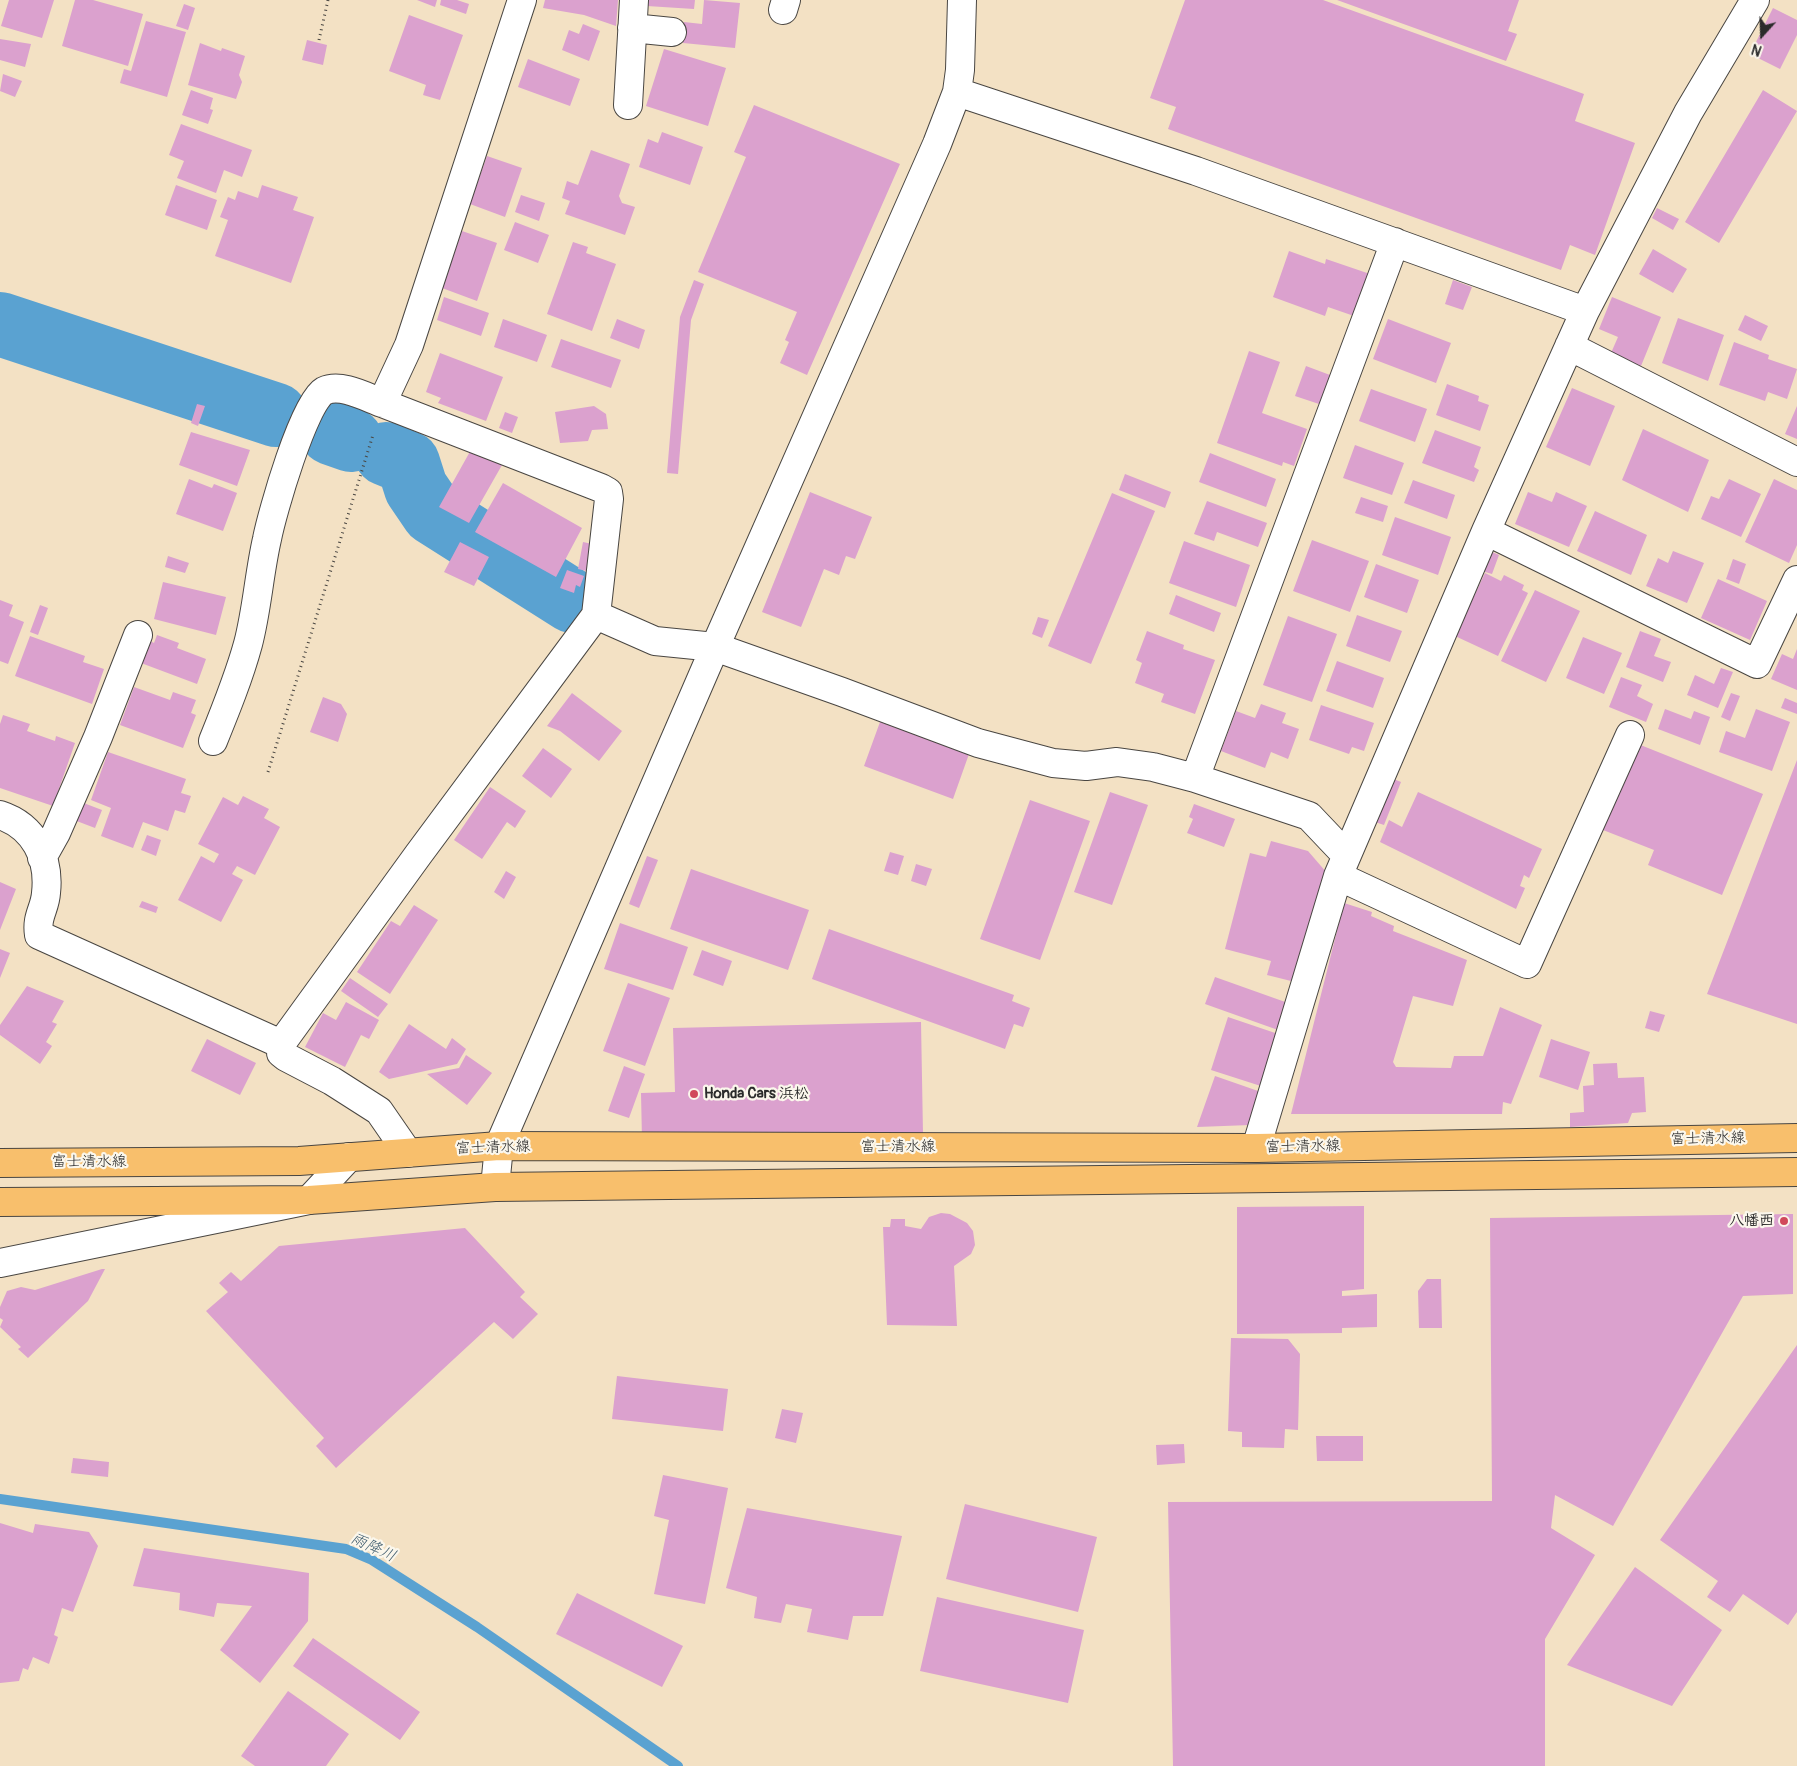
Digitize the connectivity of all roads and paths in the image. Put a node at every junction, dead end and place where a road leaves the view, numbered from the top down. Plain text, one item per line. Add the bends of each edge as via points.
1 (328, 0) edge
2 (522, 0) edge
3 (634, 0) edge
4 (962, 0) edge
5 (1755, 0) edge
6 (632, 28) junction
7 (672, 32) dead end
8 (319, 40) dead end
9 (957, 92) junction
10 (628, 105) dead end
11 (1395, 242) junction
12 (1585, 312) junction
13 (1569, 346) junction
14 (382, 403) junction
15 (1797, 462) edge
16 (1486, 531) junction
17 (1797, 580) edge
18 (596, 615) junction
19 (138, 635) dead end
20 (715, 647) junction
21 (1630, 734) dead end
22 (213, 741) dead end
23 (268, 772) dead end
24 (1195, 778) junction
25 (0, 815) edge
26 (42, 858) junction
27 (1342, 866) junction
28 (281, 1044) junction
29 (1797, 1138) edge
30 (499, 1146) junction
31 (1256, 1148) junction
32 (408, 1152) junction
33 (348, 1157) junction
34 (0, 1163) edge
35 (1797, 1172) edge
36 (495, 1187) junction
37 (309, 1200) junction
38 (0, 1202) edge
39 (0, 1263) edge

1 - 8 path
2 - 14 street via 409,345
3 - 6 street
4 - 9 street
5 - 12 street via 1688,113
6 - 7 street
6 - 10 street
9 - 11 street via 1196,171
9 - 20 street
11 - 12 street
11 - 24 street
12 - 13 street
13 - 15 street
13 - 16 street
14 - 18 street via 608,492
14 - 22 street via 347,390 329,389 315,400 307,412 266,540 248,642
14 - 23 path
16 - 17 street via 1757,664
16 - 27 street
18 - 20 street via 654,641
18 - 28 street
19 - 26 street via 101,729
20 - 24 street via 978,743 1053,763 1086,766 1117,762
20 - 30 street
21 - 27 street via 1526,964
24 - 27 street via 1309,816
25 - 26 street via 19,822 27,830
26 - 28 street via 46,894 37,920 39,934
27 - 31 street
28 - 32 street via 281,1052 286,1057 332,1081 379,1112
29 - 31 main road, 富士清水線
30 - 31 main road, 富士清水線
30 - 32 main road, 富士清水線
30 - 36 street
32 - 33 main road, 富士清水線
33 - 34 main road, 富士清水線 via 299,1161
33 - 37 street
35 - 36 main road, 富士清水線
36 - 37 main road, 富士清水線
37 - 38 main road, 富士清水線
37 - 39 street

